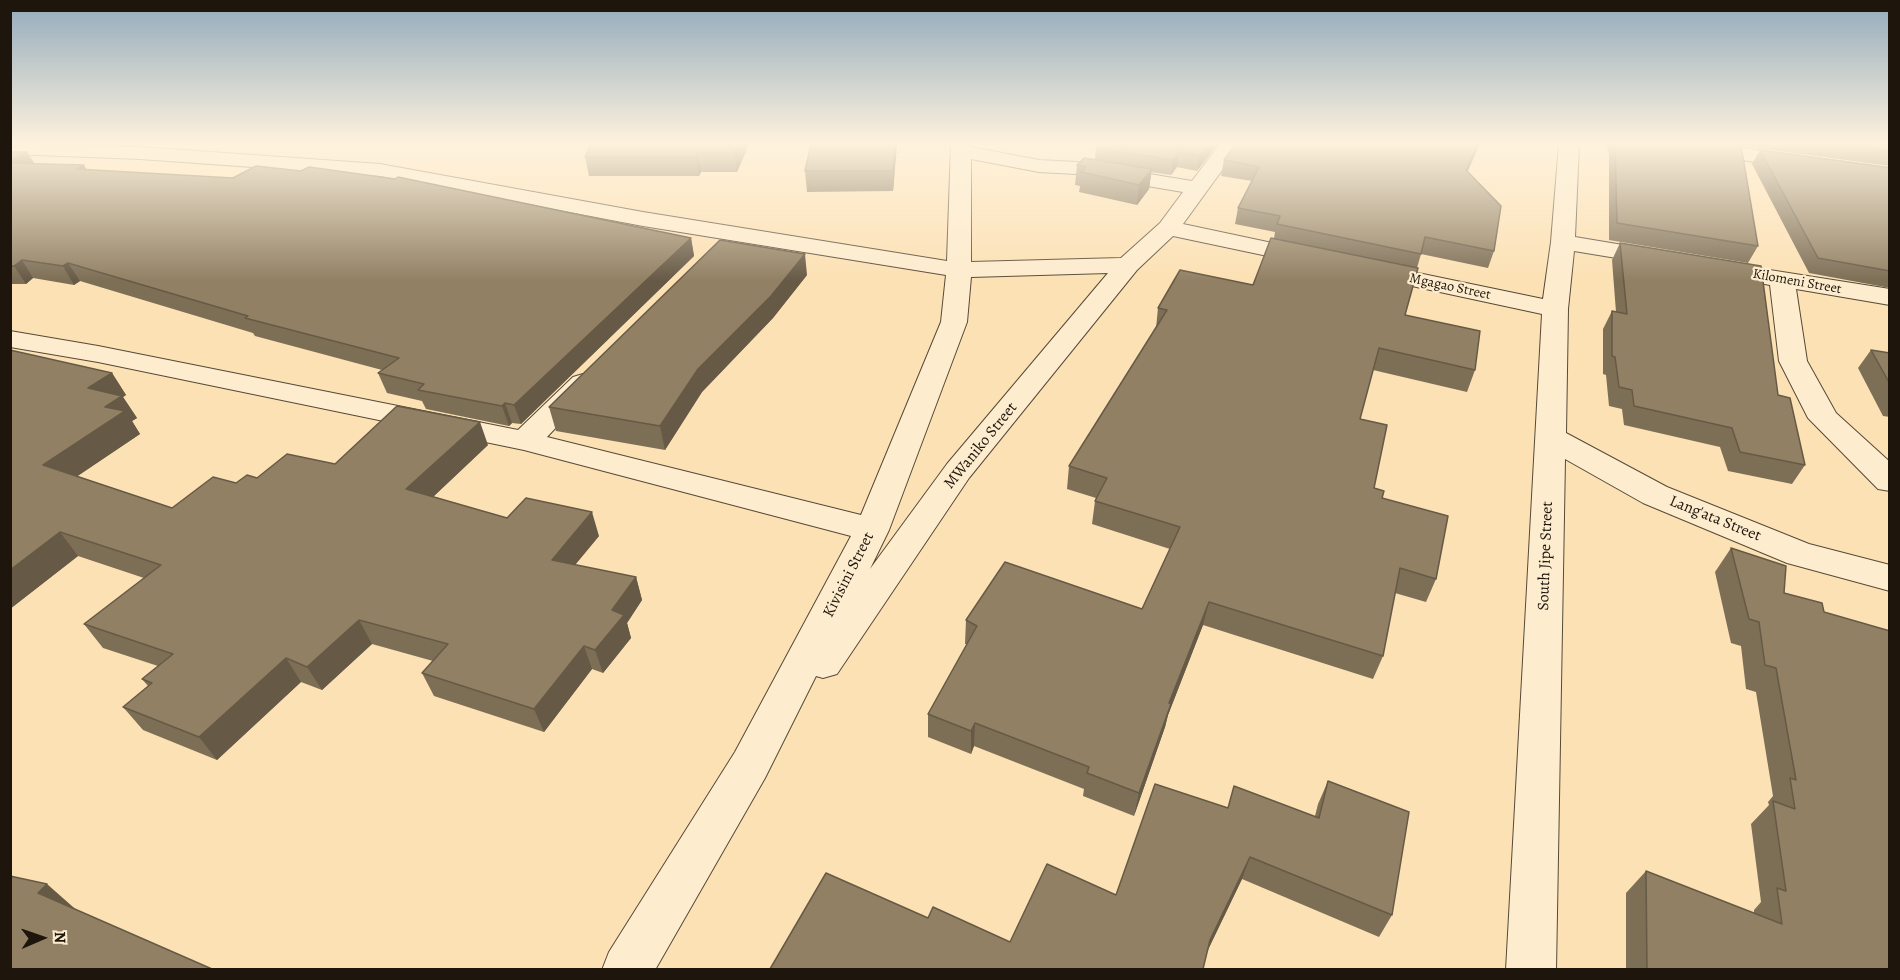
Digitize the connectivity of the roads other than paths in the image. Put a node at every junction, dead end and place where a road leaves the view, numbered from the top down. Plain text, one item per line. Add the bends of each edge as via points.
1 (486, 190) edge
2 (960, 190) edge
3 (1197, 190) edge
4 (1566, 190) edge
5 (1168, 228) junction
6 (734, 233) junction
7 (1563, 242) junction
8 (709, 258) edge
9 (1128, 265) junction
10 (959, 270) junction
11 (1782, 279) junction
12 (1890, 297) edge
13 (1555, 309) junction
14 (10, 339) edge
15 (600, 366) edge
16 (1550, 437) junction
17 (525, 441) junction
18 (1890, 481) edge
19 (872, 530) junction
20 (1890, 578) edge
21 (750, 765) junction
22 (627, 969) edge
23 (1531, 969) edge

1 - 6 street
2 - 10 street, Kivisini Street
3 - 5 street, MWaniko Street
4 - 7 street, South Jipe Street
5 - 9 street, MWaniko Street
5 - 13 street, Mgagao Street
6 - 8 street
6 - 10 street
7 - 11 street, Kilomeni Street
7 - 13 street, South Jipe Street
9 - 10 street
9 - 21 street, MWaniko Street via 958,471
10 - 19 street, Kivisini Street via 954,322
11 - 12 street, Kilomeni Street
11 - 18 street via 1793,360 1823,418
13 - 16 street, South Jipe Street
14 - 17 street
15 - 17 street
16 - 20 street, Lang'ata Street via 1655,495 1799,554
16 - 23 street, South Jipe Street
17 - 19 street
19 - 21 street, Kivisini Street
21 - 22 street, Kivisini Street

